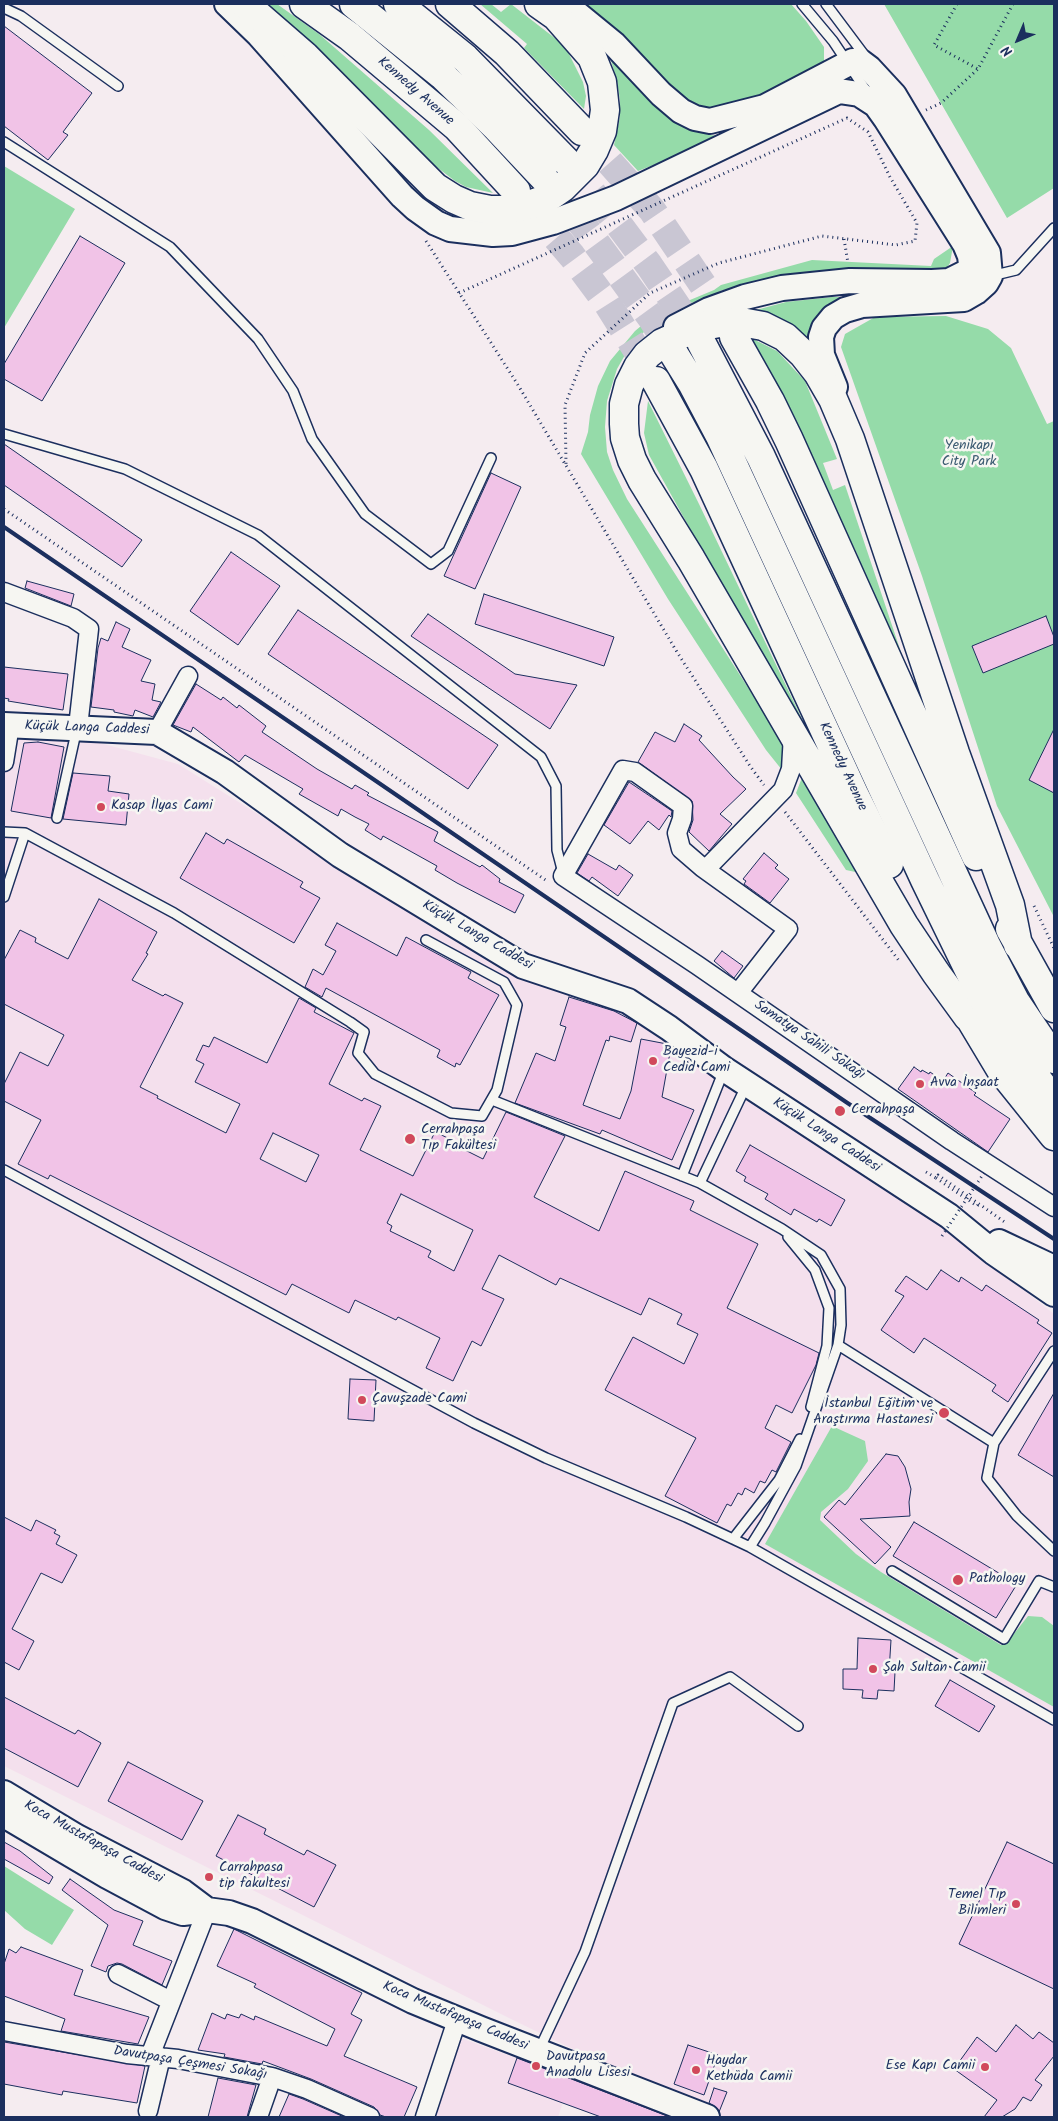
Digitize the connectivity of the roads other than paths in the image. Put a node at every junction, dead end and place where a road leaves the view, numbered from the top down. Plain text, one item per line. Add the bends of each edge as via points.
1 (227, 4) edge
2 (245, 4) edge
3 (304, 4) edge
4 (354, 4) edge
5 (398, 4) edge
6 (450, 4) edge
7 (539, 4) edge
8 (565, 4) edge
9 (802, 4) edge
10 (826, 4) edge
11 (4, 8) edge
12 (852, 38) junction
13 (833, 41) junction
14 (847, 72) junction
15 (118, 86) dead end
16 (885, 100) junction
17 (582, 132) tunnel mouth
18 (4, 142) edge
19 (566, 161) tunnel mouth
20 (544, 178) tunnel mouth
21 (516, 191) tunnel mouth
22 (1054, 228) edge
23 (980, 274) junction
24 (734, 337) tunnel mouth
25 (700, 342) tunnel mouth
26 (674, 354) tunnel mouth
27 (647, 355) junction
28 (656, 381) tunnel mouth
29 (4, 434) edge
30 (850, 439) junction
31 (490, 458) dead end
32 (4, 592) edge
33 (188, 676) dead end
34 (7, 725) edge
35 (78, 727) junction
36 (157, 732) junction
37 (793, 735) junction
38 (4, 762) edge
39 (58, 818) dead end
40 (4, 832) edge
41 (25, 833) junction
42 (706, 870) junction
43 (558, 880) junction
44 (4, 897) edge
45 (426, 940) dead end
46 (1018, 945) junction
47 (738, 993) junction
48 (1054, 1008) edge
49 (968, 1018) junction
50 (1054, 1059) edge
51 (724, 1069) junction
52 (747, 1084) junction
53 (492, 1100) junction
54 (1054, 1101) edge
55 (1054, 1136) edge
56 (4, 1170) edge
57 (682, 1176) junction
58 (700, 1184) junction
59 (1054, 1208) edge
60 (946, 1226) junction
61 (782, 1229) junction
62 (1054, 1268) edge
63 (1054, 1294) edge
64 (838, 1346) junction
65 (1054, 1351) edge
66 (994, 1443) junction
67 (733, 1539) junction
68 (750, 1547) junction
69 (1054, 1551) edge
70 (892, 1571) dead end
71 (1054, 1586) edge
72 (1054, 1720) edge
73 (798, 1726) dead end
74 (4, 1793) edge
75 (4, 1815) edge
76 (207, 1910) junction
77 (118, 1974) dead end
78 (171, 2002) junction
79 (458, 2020) junction
80 (4, 2031) edge
81 (538, 2052) junction
82 (156, 2057) junction
83 (272, 2077) junction
84 (148, 2111) dead end
85 (258, 2117) edge
86 (370, 2117) edge
87 (425, 2117) edge
88 (707, 2117) edge

1 - 14 street via 415,208 436,223 467,232 512,233 553,222 616,198
2 - 7 main road via 305,56 435,187 470,206 490,210 525,206 546,199 562,188 585,165 602,131 605,110 602,82 592,57 556,16
3 - 21 main road, Kennedy Avenue via 349,36 450,121
4 - 20 main road via 442,75
5 - 19 main road via 465,58
6 - 17 main road via 507,53
8 - 14 street via 614,44 661,94 695,118 710,121 765,106
9 - 13 lane
10 - 12 lane
11 - 15 lane
12 - 14 lane via 862,55
12 - 16 lane
13 - 14 lane
13 - 14 lane via 834,57
14 - 16 street via 859,94
14 - 16 street via 882,81
16 - 23 street via 965,244 971,264
16 - 23 street via 908,118 988,252
18 - 31 lane via 170,247 258,339 293,391 312,439 365,514 431,564 448,551
22 - 23 lane via 1016,270
23 - 27 street via 949,281 850,281 782,288 709,310 679,325 660,339
23 - 30 street via 986,284 964,299 854,306 833,317 824,328 822,355 837,392
24 - 46 main road via 789,440
25 - 50 main road via 761,457 987,947 1015,1001
26 - 54 main road via 720,436 986,1005
27 - 30 main road via 662,343 698,327 741,322 763,326 785,337 818,373
27 - 37 main road via 629,385 624,404 625,438 632,460
28 - 49 main road, Kennedy Avenue via 704,470 855,796
29 - 43 lane via 125,469 258,535 541,757 556,786
30 - 46 main road via 955,753 1010,905
32 - 35 street via 73,618 89,629
33 - 36 street
34 - 35 street, Küçük Langa Caddesi
34 - 38 street
35 - 36 street, Küçük Langa Caddesi
35 - 39 lane
36 - 51 street, Küçük Langa Caddesi via 225,772 340,855 523,966 628,1001
37 - 42 street via 791,769 783,790
37 - 49 main road via 904,924
40 - 41 lane
41 - 44 lane
41 - 53 lane via 174,913 350,1022 364,1032 358,1053 375,1074 451,1114 482,1116
42 - 43 street via 681,849 677,833 684,806 635,772 623,770
42 - 47 street via 788,929
43 - 47 street, Samatya Sahili Sokağı
45 - 53 lane via 504,982 517,1005
46 - 48 main road
47 - 59 street, Samatya Sahili Sokağı
49 - 55 main road, Kennedy Avenue via 1001,1070
51 - 52 street, Küçük Langa Caddesi
51 - 57 lane
52 - 58 lane
52 - 60 street, Küçük Langa Caddesi
53 - 57 lane
56 - 67 lane via 474,1423 546,1458
57 - 58 lane
58 - 61 lane
60 - 62 street
60 - 63 street, Küçük Langa Caddesi via 993,1252
61 - 64 lane via 821,1255 840,1288
61 - 67 lane via 815,1270 829,1308 827,1346 798,1445 779,1480
64 - 66 lane
64 - 68 lane via 796,1466
65 - 66 lane
66 - 69 lane via 987,1478 1016,1516
67 - 68 lane
68 - 72 lane
70 - 71 lane via 1004,1639 1039,1581
73 - 81 lane via 730,1677 673,1703 585,1952
74 - 76 street, Koca Mustafapaşa Caddesi via 77,1837 184,1892
75 - 76 street, Koca Mustafapaşa Caddesi via 165,1907 184,1913
76 - 78 street
76 - 79 street, Koca Mustafapaşa Caddesi via 252,1921
77 - 78 street
78 - 82 street
79 - 81 street, Koca Mustafapaşa Caddesi
79 - 87 street
80 - 82 street, Davutpaşa Çeşmesi Sokağı
81 - 88 street, Koca Mustafapaşa Caddesi
82 - 83 street, Davutpaşa Çeşmesi Sokağı
82 - 84 street
83 - 85 street
83 - 86 street, Davutpaşa Çeşmesi Sokağı

